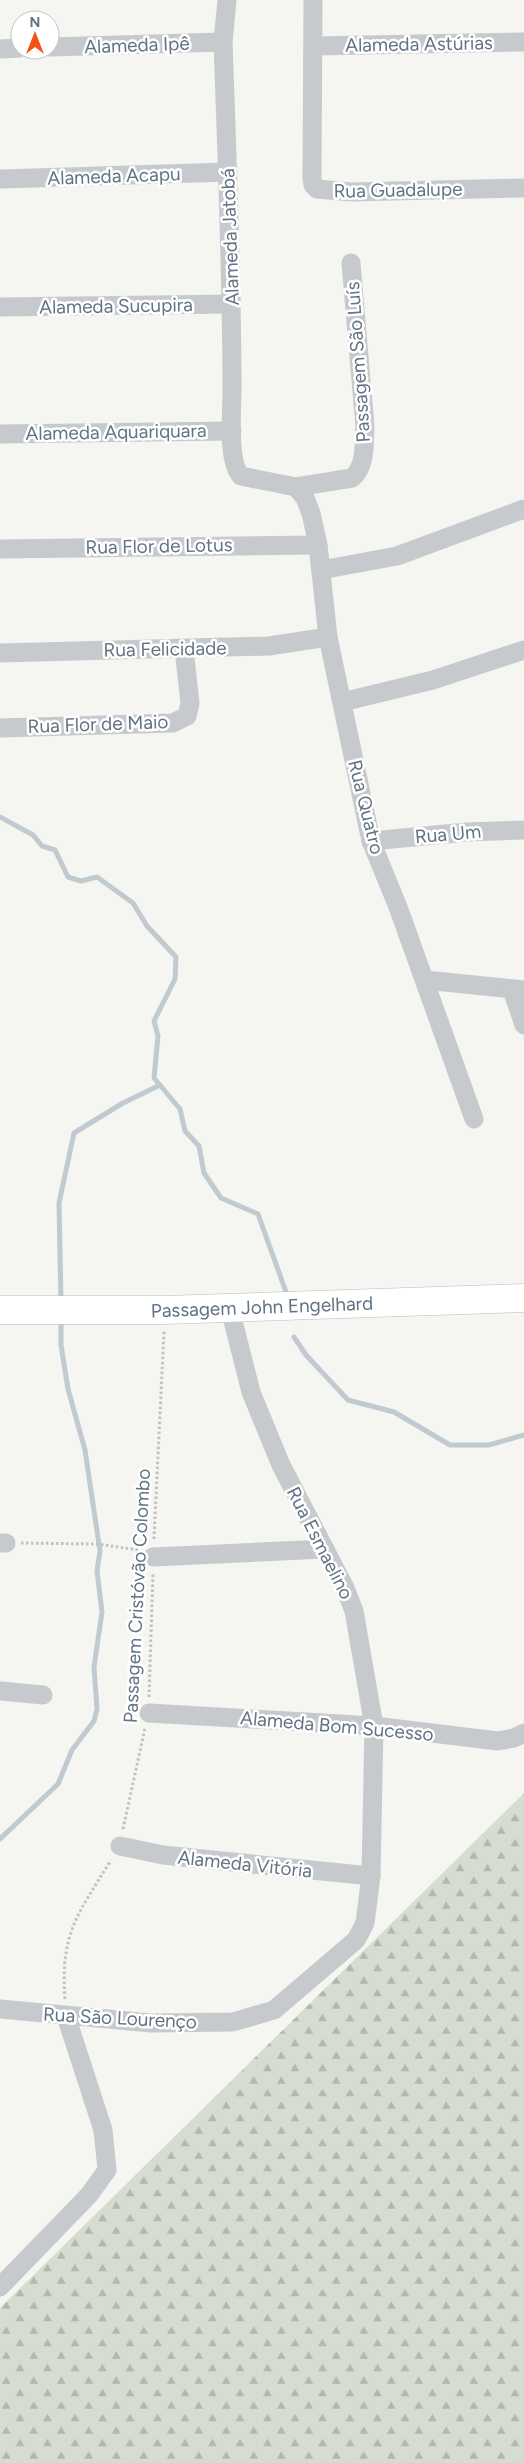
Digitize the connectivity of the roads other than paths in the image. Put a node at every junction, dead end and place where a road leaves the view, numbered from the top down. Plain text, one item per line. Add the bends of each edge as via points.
1 (227, 0) edge
2 (314, 0) edge
3 (223, 42) junction
4 (524, 42) edge
5 (314, 46) junction
6 (60, 47) edge
7 (228, 172) junction
8 (0, 179) edge
9 (522, 188) edge
10 (351, 263) dead end
11 (232, 304) junction
12 (0, 307) edge
13 (232, 431) junction
14 (0, 434) edge
15 (296, 487) junction
16 (524, 508) edge
17 (318, 545) junction
18 (0, 549) edge
19 (321, 570) junction
20 (328, 637) junction
21 (184, 650) junction
22 (524, 650) edge
23 (0, 653) edge
24 (342, 702) junction
25 (0, 728) edge
26 (524, 830) edge
27 (372, 841) junction
28 (424, 980) junction
29 (518, 990) edge
30 (524, 1025) edge
31 (474, 1119) dead end
32 (524, 1298) edge
33 (230, 1309) junction
34 (0, 1310) edge
35 (325, 1549) junction
36 (153, 1554) road end
37 (0, 1691) edge
38 (43, 1695) dead end
39 (149, 1713) road end
40 (374, 1726) junction
41 (524, 1733) edge
42 (120, 1846) road end
43 (372, 1876) junction
44 (0, 2009) edge
45 (66, 2016) junction
46 (0, 2287) edge

1 - 3 street, Alameda Jatobá
2 - 5 street, Rua Guadalupe
3 - 6 street, Alameda Ipê
3 - 7 street, Alameda Jatobá
4 - 5 street, Alameda Astúrias
5 - 9 street, Rua Guadalupe via 312,178 318,189 351,192
7 - 8 street, Alameda Acapu
7 - 11 street, Alameda Jatobá
10 - 15 street, Passagem São Luís via 361,362 364,453 358,473 352,478
11 - 12 street, Alameda Sucupira
11 - 13 street, Alameda Jatobá
13 - 14 street, Alameda Aquariquara
13 - 15 street, Passagem São Luís via 234,462 241,476
15 - 17 street, Rua Quatro via 311,513
16 - 19 street via 397,556
17 - 18 street, Rua Flor de Lotus
17 - 19 street, Rua Quatro
19 - 20 street, Rua Quatro
20 - 21 street, Rua Felicidade via 269,646
20 - 24 street, Rua Quatro
21 - 23 street, Rua Felicidade
21 - 25 street, Rua Flor de Maio via 190,703 187,716 174,723
22 - 24 street via 434,680
24 - 27 street, Rua Quatro
26 - 27 street, Rua Um
27 - 28 street, Rua Quatro
28 - 29 street
28 - 31 street, Rua Quatro
29 - 30 street
32 - 33 main road, Passagem John Engelhard
33 - 34 main road, Passagem John Engelhard
33 - 35 street, Rua Esmaelino via 251,1392 280,1465
35 - 36 street
35 - 40 street, Rua Esmaelino via 354,1611
37 - 38 street
39 - 40 street, Alameda Bom Sucesso
40 - 41 street, Alameda Bom Sucesso via 498,1741
40 - 43 street, Rua Esmaelino
42 - 43 street, Alameda Vitória via 163,1856
43 - 45 street, Rua São Lourenço via 365,1923 356,1940 274,2010 233,2022 151,2024
44 - 45 street, Rua São Lourenço
45 - 46 street via 103,2130 106,2170 89,2195

